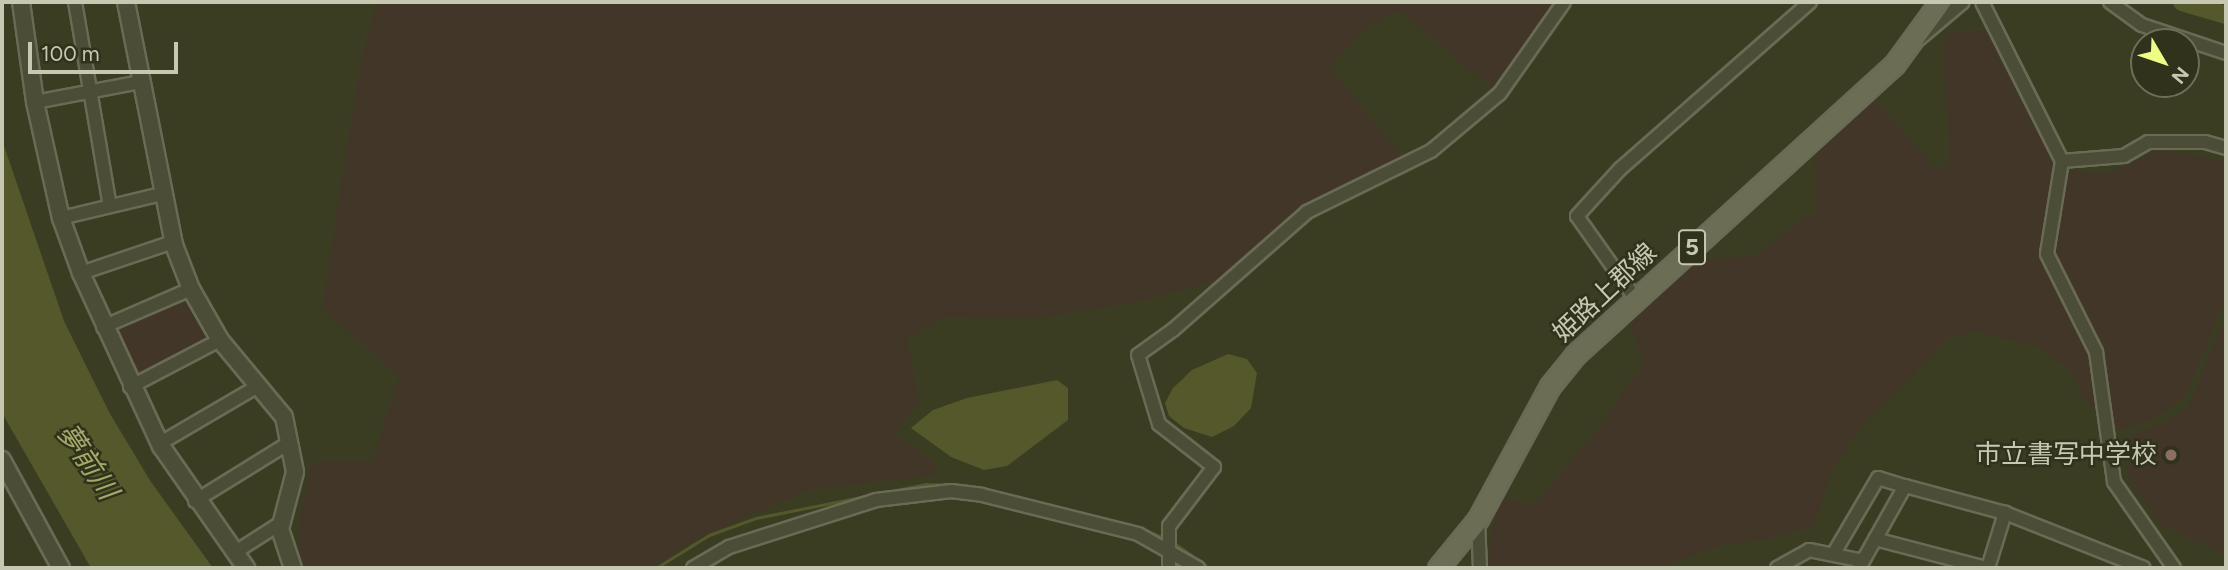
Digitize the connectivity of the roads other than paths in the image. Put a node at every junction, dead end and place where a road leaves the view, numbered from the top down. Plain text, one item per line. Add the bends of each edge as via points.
1 (22, 2) edge
2 (75, 2) edge
3 (126, 2) edge
4 (1564, 2) edge
5 (1810, 2) edge
6 (1940, 2) edge
7 (1963, 2) edge
8 (1982, 2) edge
9 (2110, 2) edge
10 (1915, 41) junction
11 (2226, 53) edge
12 (141, 82) junction
13 (88, 92) junction
14 (35, 102) junction
15 (2226, 148) edge
16 (2063, 161) junction
17 (162, 194) junction
18 (110, 206) junction
19 (61, 218) junction
20 (173, 242) junction
21 (81, 274) junction
22 (191, 289) junction
23 (1635, 298) junction
24 (103, 327) junction
25 (220, 340) junction
26 (130, 387) junction
27 (256, 387) junction
28 (289, 443) junction
29 (159, 444) junction
30 (2, 460) edge
31 (1905, 486) junction
32 (195, 501) junction
33 (2005, 513) junction
34 (1478, 519) junction
35 (281, 523) junction
36 (1875, 539) junction
37 (1170, 550) junction
38 (234, 553) junction
39 (1834, 553) junction
40 (1861, 565) edge
41 (58, 567) edge
42 (2172, 567) edge
43 (246, 568) edge
44 (293, 568) edge
45 (693, 568) edge
46 (1169, 568) edge
47 (1198, 568) edge
48 (1438, 568) edge
49 (1480, 568) edge
50 (1777, 568) edge
51 (1987, 568) edge
52 (2144, 568) edge

1 - 14 street
2 - 13 street
3 - 12 street
4 - 37 street via 1500,93 1431,151 1307,212 1138,355 1159,424 1214,467 1170,526
5 - 23 street via 1620,169 1577,216
6 - 10 main road, 姫路上郡線 / 5
7 - 10 street
8 - 16 street
9 - 11 street via 2142,25
10 - 23 main road, 姫路上郡線 / 5 via 1848,108
12 - 13 street
12 - 17 street
13 - 14 street
13 - 18 street
14 - 19 street
15 - 16 street via 2205,142 2148,142 2124,156
16 - 42 street via 2047,254 2096,352 2114,482
17 - 18 street
17 - 20 street
18 - 19 street
19 - 21 street
20 - 21 street
20 - 22 street
21 - 24 street
22 - 24 street
22 - 25 street
23 - 34 main road, 姫路上郡線 / 5 via 1575,355 1550,386
24 - 26 street
25 - 26 street
25 - 27 street
26 - 29 street
27 - 28 street via 284,417
27 - 29 street
28 - 32 street
28 - 35 street via 295,472
29 - 32 street
30 - 41 street
31 - 33 street
31 - 36 street
31 - 39 street via 1878,478
32 - 38 street
33 - 51 street
33 - 52 street
34 - 48 main road, 姫路上郡線 / 5
34 - 49 street
35 - 38 street
35 - 44 street
36 - 40 street
36 - 51 street
37 - 45 street via 1138,534 951,491 876,500 729,547
37 - 46 street
37 - 47 street
38 - 43 street
39 - 40 street
39 - 50 street via 1809,550

